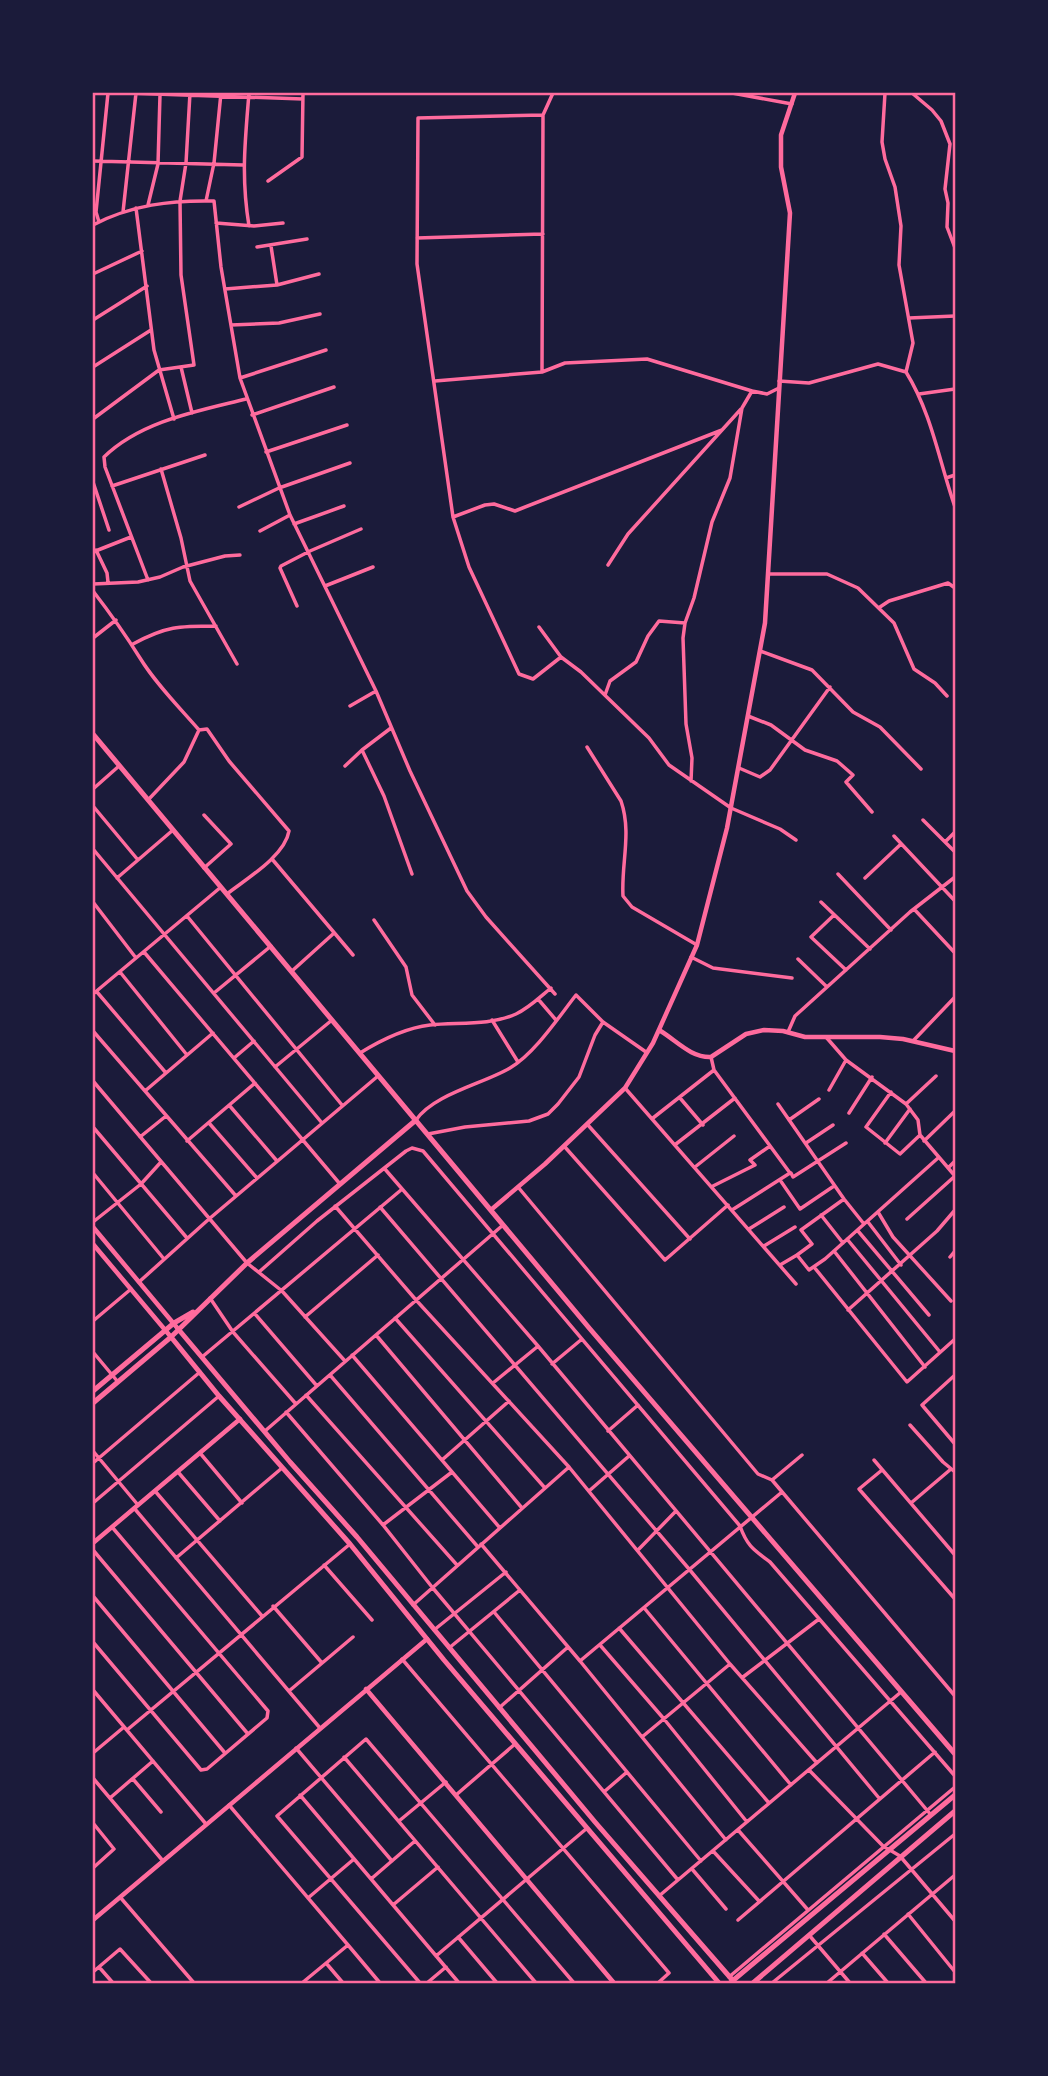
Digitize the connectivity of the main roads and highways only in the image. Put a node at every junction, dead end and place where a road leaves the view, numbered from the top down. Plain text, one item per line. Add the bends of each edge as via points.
1 (93, 734) edge
2 (416, 1120) junction
3 (198, 1308) junction
4 (179, 1330) junction
5 (171, 1337) junction
6 (93, 1391) edge
7 (93, 1403) edge
8 (398, 1587) junction
9 (390, 1594) junction
10 (481, 1687) junction
11 (473, 1694) junction
12 (955, 1755) edge
13 (955, 1795) edge
14 (955, 1811) edge
15 (732, 1981) edge
16 (719, 1983) edge
17 (752, 1983) edge

1 - 2 main road
2 - 3 main road
2 - 12 main road
3 - 4 main road
3 - 6 main road
4 - 5 main road
4 - 8 main road
5 - 7 main road
5 - 9 main road
8 - 9 main road
8 - 10 main road
9 - 11 main road
10 - 11 main road
10 - 15 main road
11 - 16 main road
13 - 15 main road via 886,1847
14 - 17 main road

